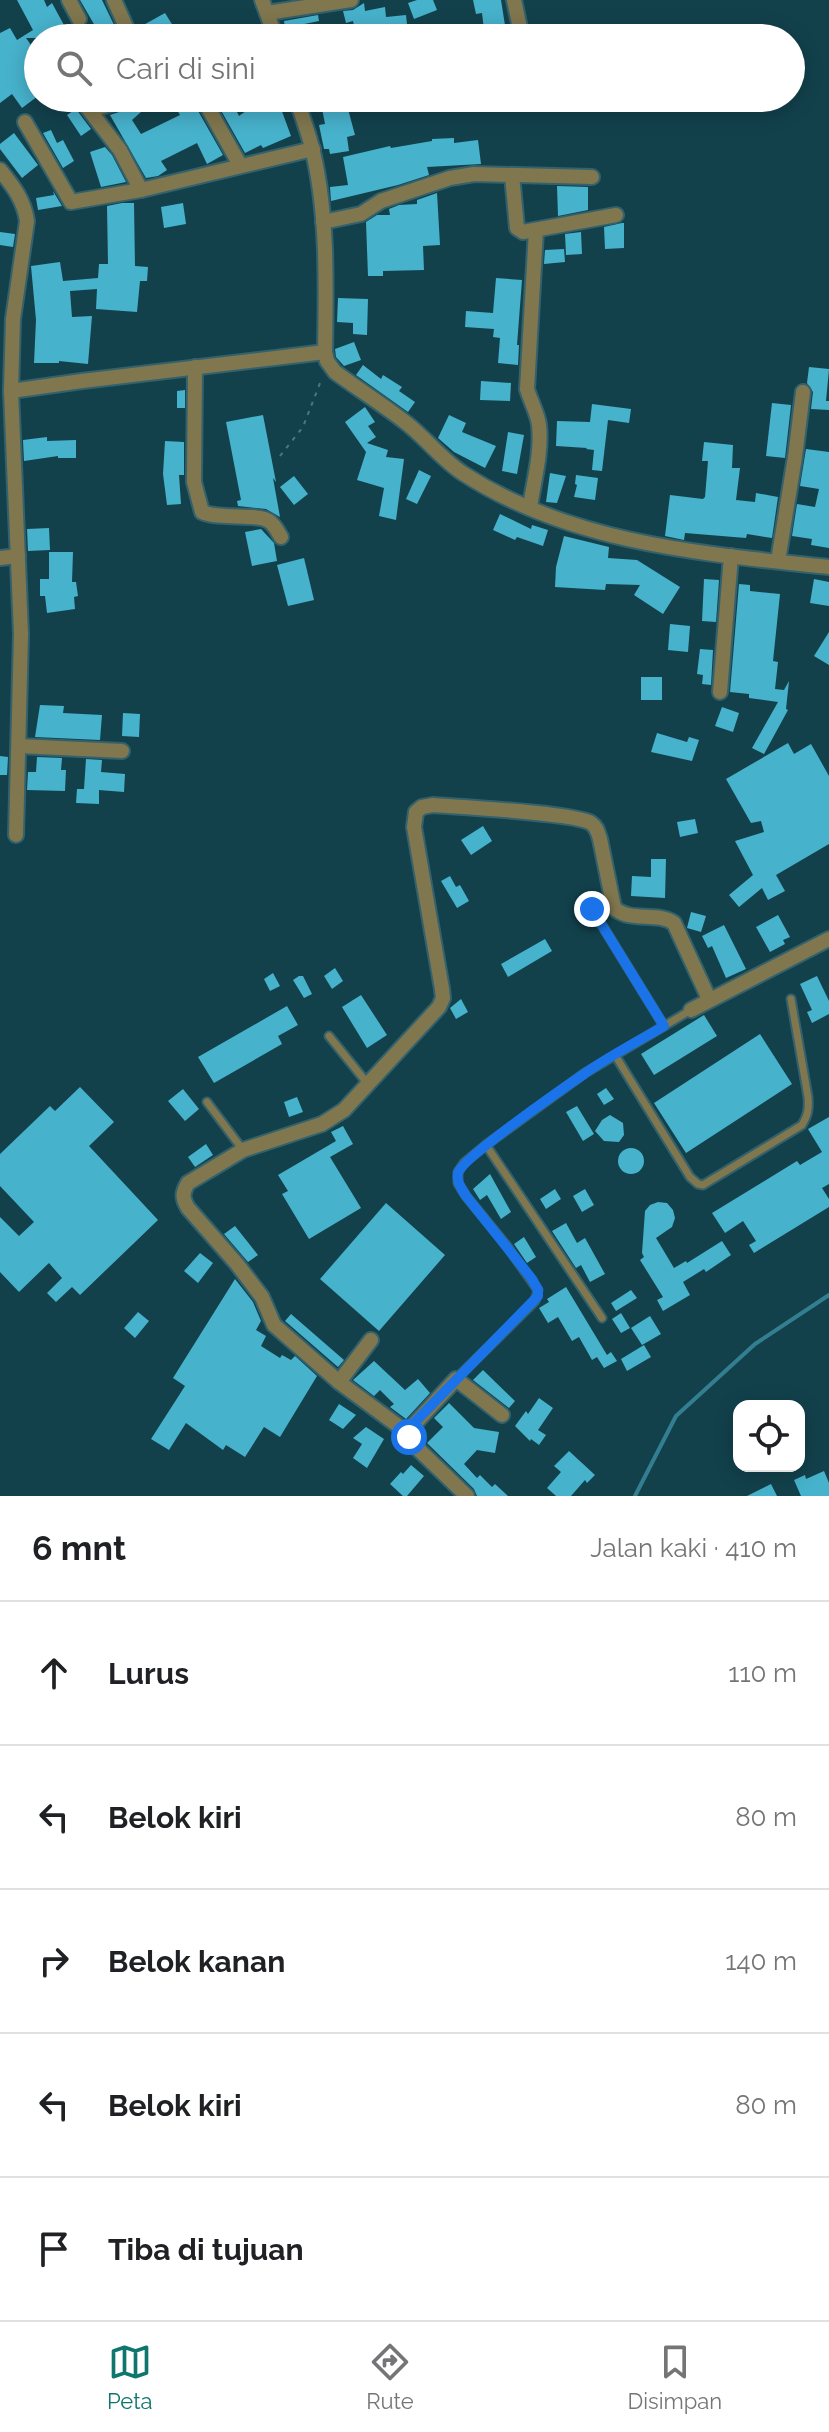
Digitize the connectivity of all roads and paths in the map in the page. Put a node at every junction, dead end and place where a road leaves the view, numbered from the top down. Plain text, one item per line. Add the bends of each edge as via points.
1 (69, 0) edge
2 (114, 0) edge
3 (351, 0) edge
4 (514, 0) edge
5 (264, 6) edge
6 (79, 19) dead end
7 (125, 24) edge
8 (519, 24) edge
9 (92, 112) edge
10 (210, 112) edge
11 (301, 112) edge
12 (25, 122) dead end
13 (313, 149) junction
14 (240, 165) junction
15 (0, 170) edge
16 (512, 175) junction
17 (592, 177) dead end
18 (141, 190) junction
19 (616, 215) dead end
20 (323, 222) junction
21 (536, 230) junction
22 (6, 320) edge
23 (326, 357) junction
24 (195, 367) junction
25 (11, 391) junction
26 (803, 392) dead end
27 (280, 456) dead end
28 (530, 507) junction
29 (281, 537) dead end
30 (18, 556) junction
31 (731, 556) junction
32 (0, 558) edge
33 (778, 561) junction
34 (829, 567) edge
35 (720, 692) dead end
36 (19, 746) junction
37 (122, 751) dead end
38 (16, 835) dead end
39 (592, 909) dead end
40 (829, 939) edge
41 (709, 999) junction
42 (791, 999) dead end
43 (691, 1010) joint
44 (664, 1026) junction
45 (329, 1036) dead end
46 (615, 1055) junction
47 (368, 1085) junction
48 (207, 1102) dead end
49 (486, 1145) junction
50 (243, 1150) junction
51 (602, 1318) dead end
52 (371, 1340) dead end
53 (456, 1379) junction
54 (339, 1382) junction
55 (502, 1415) dead end
56 (409, 1434) junction
57 (467, 1496) edge

1 - 6 street
2 - 7 street
3 - 5 street
4 - 8 street
9 - 18 street
10 - 14 street
11 - 13 street
12 - 18 street via 71,202
13 - 14 street
13 - 20 street
14 - 18 street
15 - 22 street via 25,207 27,221
16 - 17 street
16 - 20 street via 450,178 381,201 361,214
16 - 21 street via 517,228
19 - 21 street
20 - 23 street
21 - 28 street via 527,389 539,421 540,447
22 - 25 street
23 - 24 street
23 - 27 path via 303,427
23 - 28 street via 335,372 407,423 463,473
24 - 25 street
24 - 29 street via 194,482 202,512 263,518
25 - 30 street
26 - 33 street
28 - 31 street via 634,541
30 - 32 street
30 - 36 street
31 - 33 street
31 - 35 street
33 - 34 street
36 - 37 street
36 - 38 street
39 - 44 lane
40 - 41 street
41 - 43 street
41 - 47 street via 674,923 614,908 600,839 591,823 422,807 414,827 443,998
42 - 46 lane via 807,1118 703,1185 690,1177
43 - 44 lane
44 - 46 lane
45 - 47 lane
46 - 49 lane
47 - 50 street via 322,1124
48 - 50 lane
49 - 51 lane
49 - 53 lane via 464,1163 458,1183 532,1279 538,1296
50 - 54 street via 188,1183 183,1199 262,1297 274,1325
52 - 54 street
53 - 55 street
53 - 56 street
54 - 56 street
56 - 57 street

